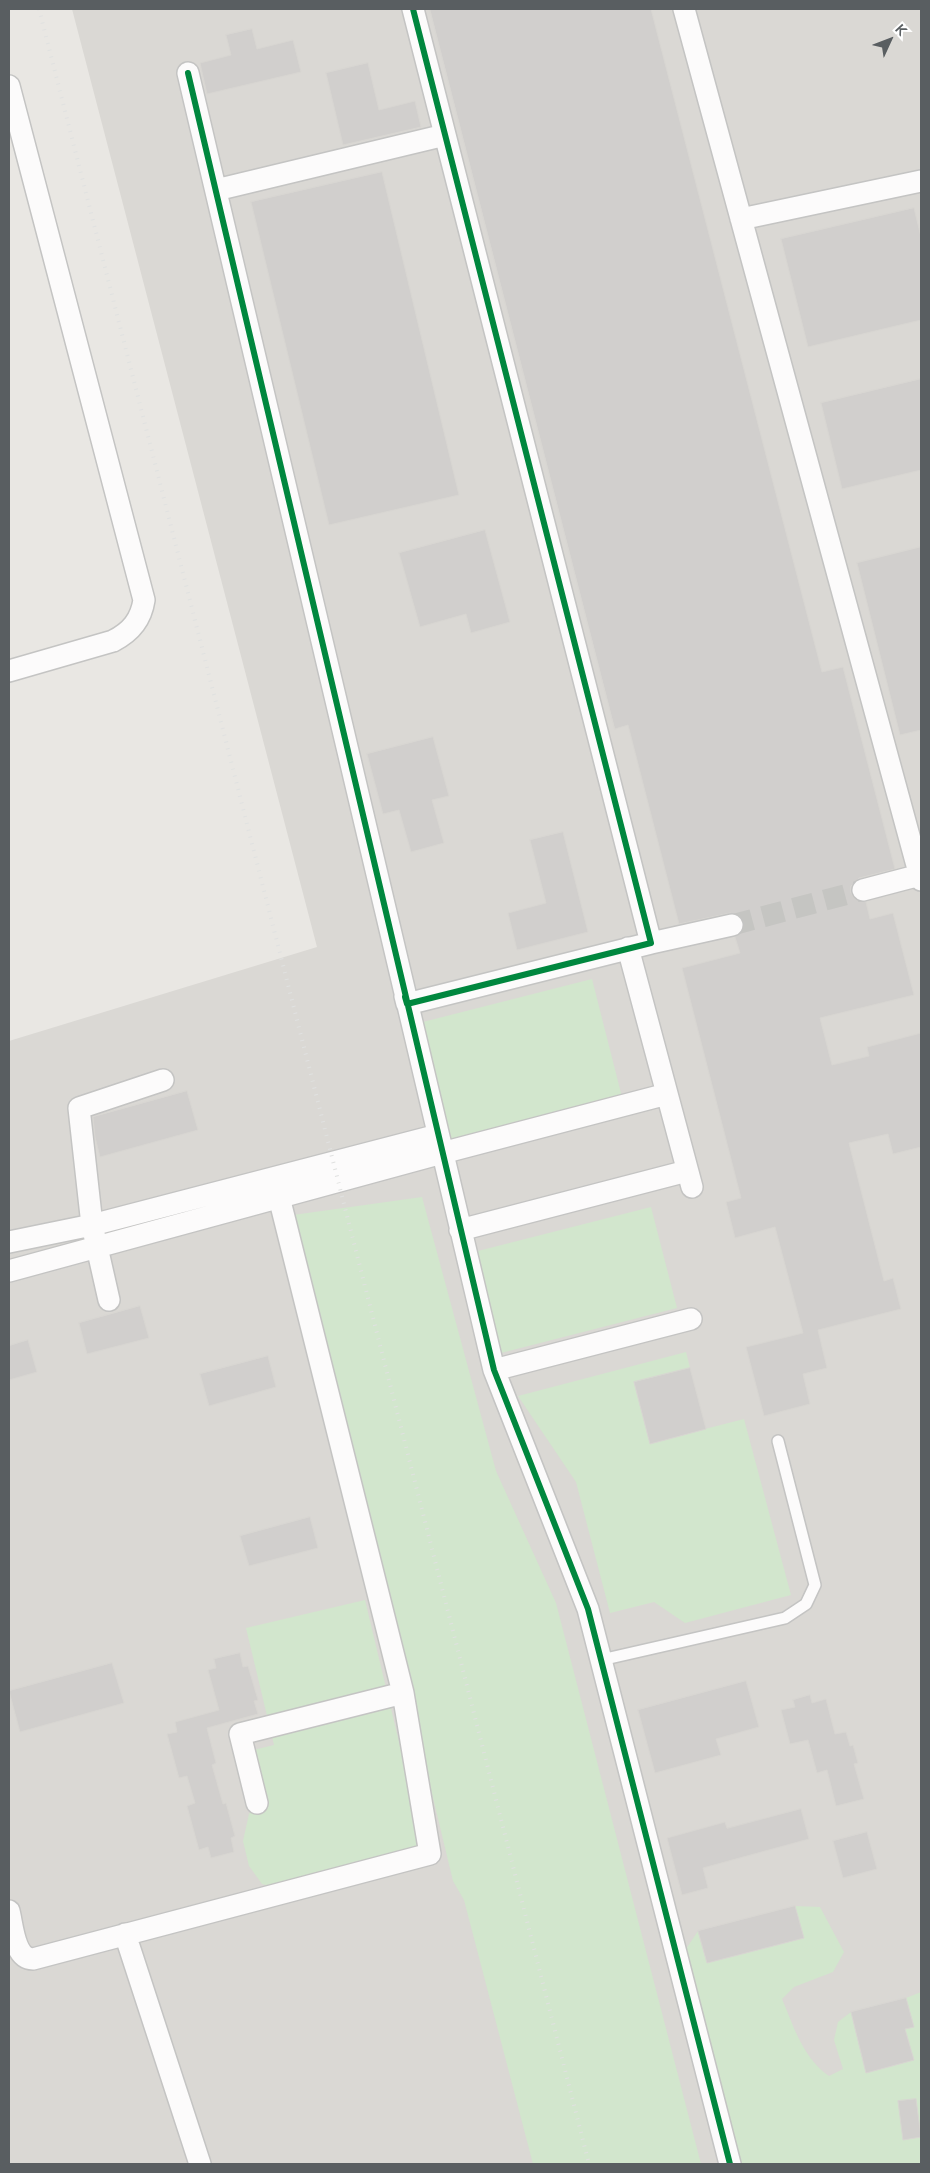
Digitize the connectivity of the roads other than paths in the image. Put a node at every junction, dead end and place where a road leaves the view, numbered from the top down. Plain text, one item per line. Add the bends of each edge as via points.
1 (413, 9) edge
2 (684, 9) edge
3 (188, 73) dead end
4 (9, 86) edge
5 (445, 135) junction
6 (921, 181) edge
7 (216, 190) junction
8 (741, 219) junction
9 (9, 671) edge
10 (920, 878) edge
11 (863, 890) tunnel mouth
12 (732, 925) tunnel mouth
13 (651, 943) junction
14 (628, 948) junction
15 (405, 996) junction
16 (164, 1080) dead end
17 (667, 1094) junction
18 (440, 1144) junction
19 (280, 1197) junction
20 (92, 1225) junction
21 (460, 1230) junction
22 (9, 1242) edge
23 (97, 1247) junction
24 (9, 1271) edge
25 (109, 1300) dead end
26 (691, 1319) dead end
27 (494, 1370) junction
28 (778, 1441) dead end
29 (601, 1660) junction
30 (403, 1693) junction
31 (257, 1803) dead end
32 (9, 1912) edge
33 (124, 1934) junction
34 (200, 2164) edge
35 (730, 2164) edge

1 - 5 street
2 - 8 street
3 - 7 street
4 - 9 street via 144,600 136,624 122,637
5 - 7 street
5 - 13 street
6 - 8 street
7 - 15 street
8 - 10 street
10 - 11 street
12 - 13 street
13 - 14 street
14 - 15 street via 407,1004
14 - 17 street
15 - 18 street
16 - 20 street via 79,1108
17 - 18 street
17 - 21 street via 689,1179
18 - 19 street
18 - 20 street
18 - 21 street
19 - 23 street
19 - 30 street
20 - 22 street
20 - 23 street
21 - 27 street
23 - 24 street
23 - 25 street
26 - 27 street
27 - 29 street via 588,1609
28 - 29 lane via 815,1585 806,1604 786,1618
29 - 35 street
30 - 31 street via 240,1734
30 - 33 street via 430,1854
32 - 33 street via 20,1953 29,1959
33 - 34 street

